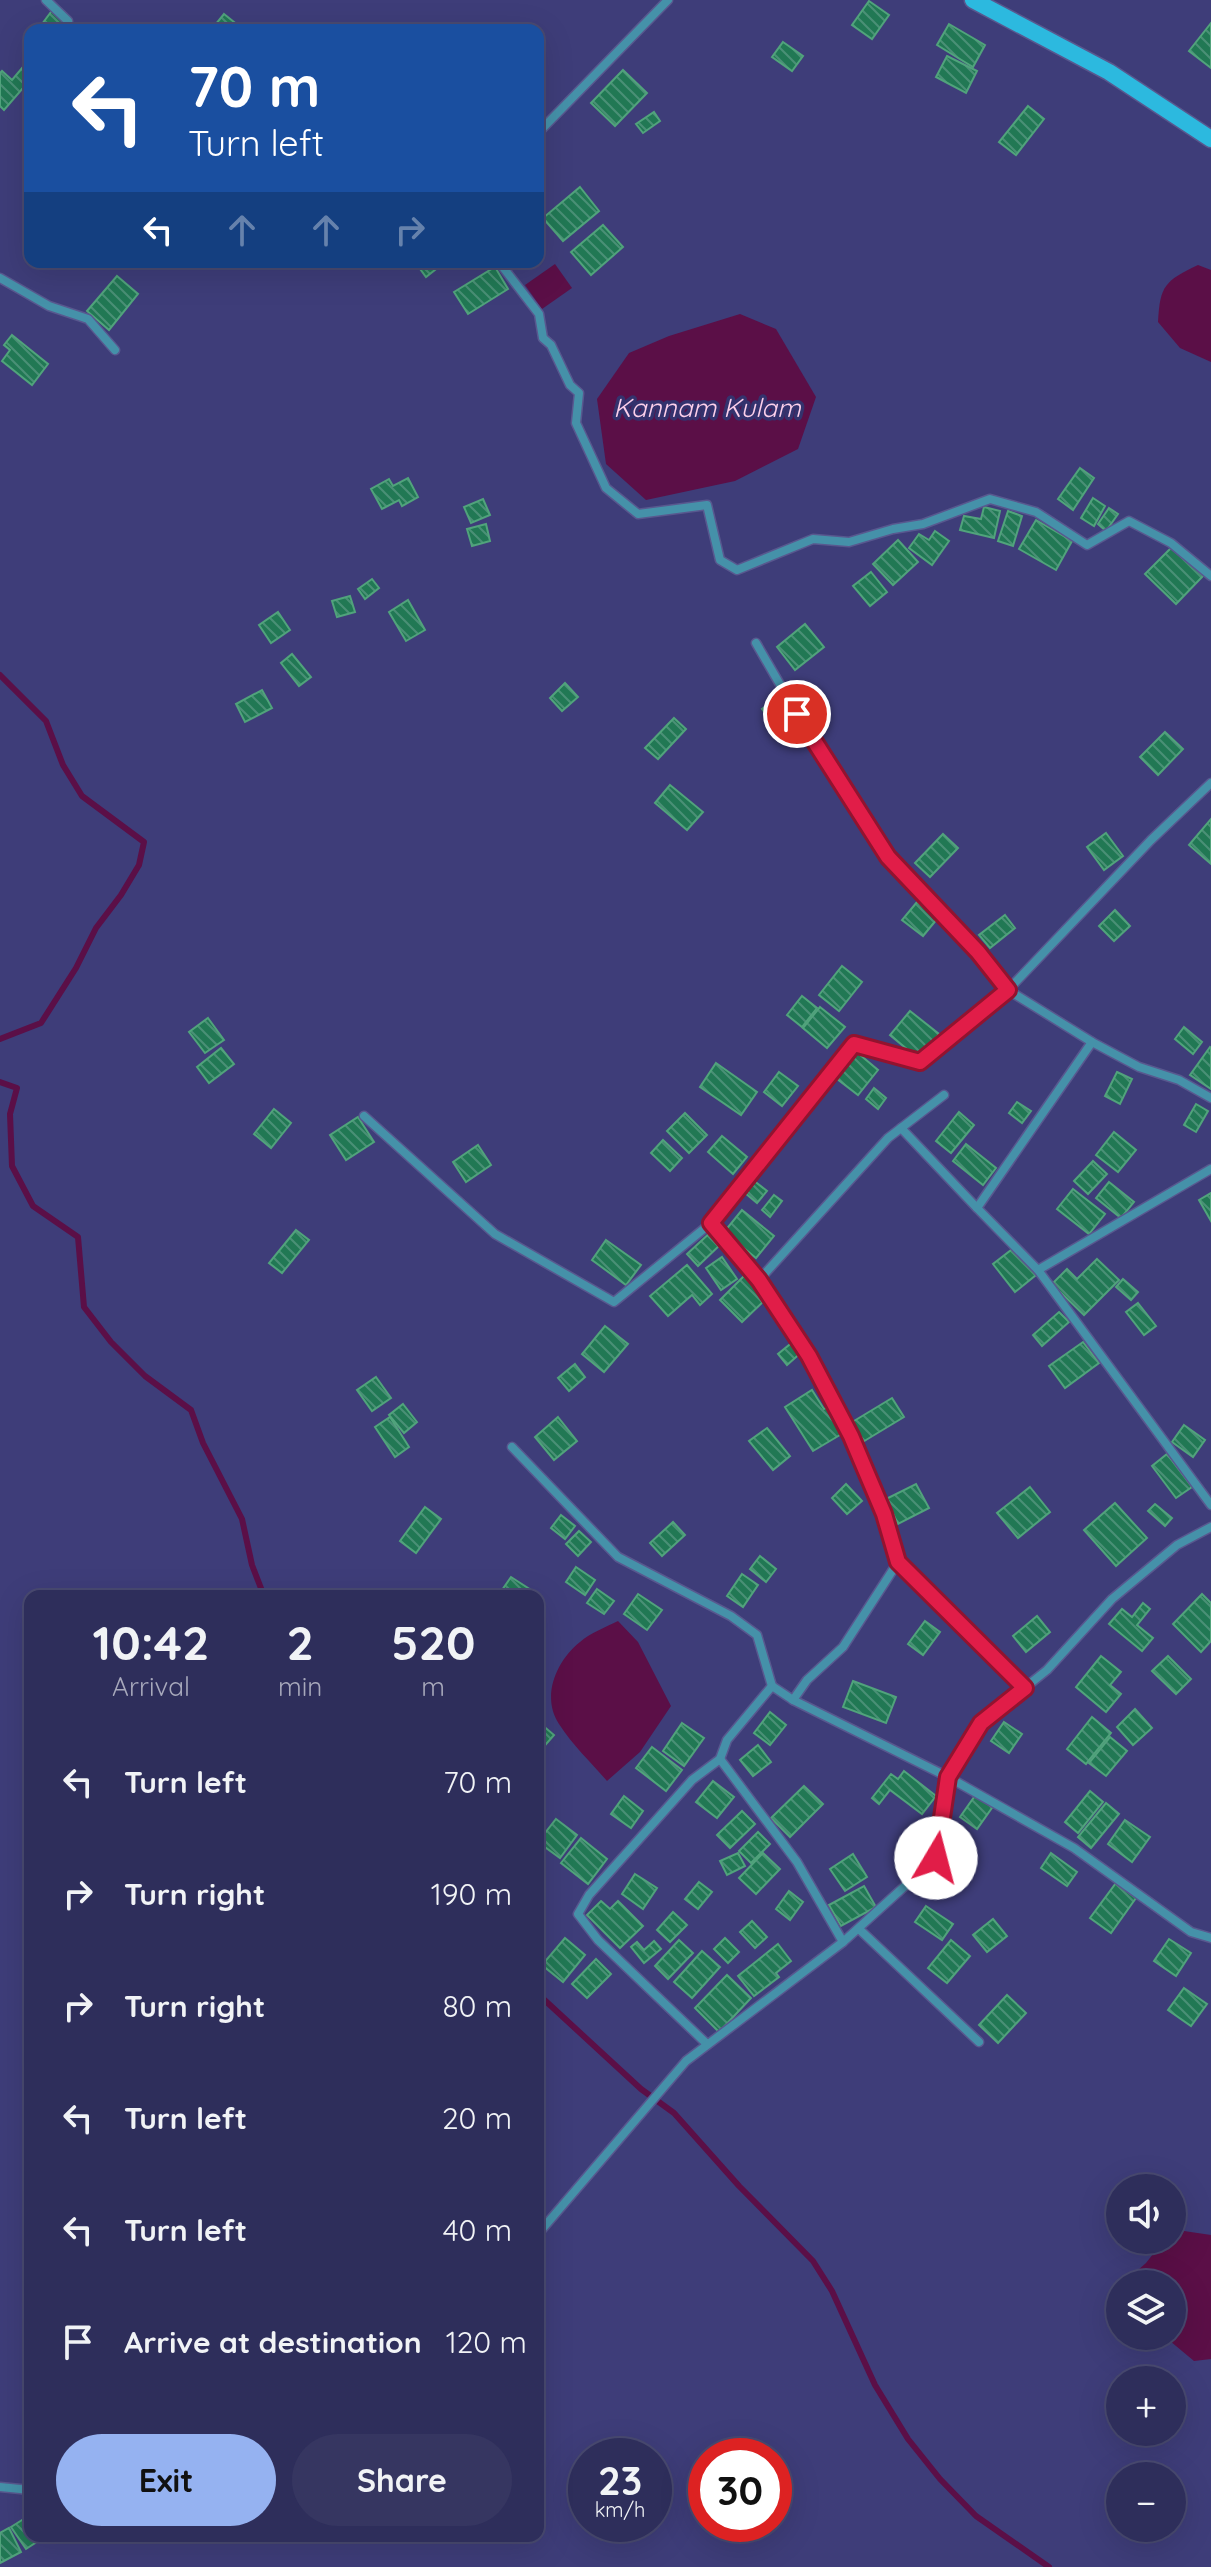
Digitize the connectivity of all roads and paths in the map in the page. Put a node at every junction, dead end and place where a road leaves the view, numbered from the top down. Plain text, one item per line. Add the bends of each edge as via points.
1 (46, 0) edge
2 (668, 0) edge
3 (973, 0) edge
4 (68, 21) dead end
5 (544, 127) edge
6 (1211, 139) edge
7 (504, 268) edge
8 (0, 278) edge
9 (115, 350) dead end
10 (1211, 576) edge
11 (756, 643) dead end
12 (1211, 783) edge
13 (1008, 990) junction
14 (1092, 1042) junction
15 (944, 1095) dead end
16 (1211, 1098) edge
17 (364, 1116) dead end
18 (901, 1128) junction
19 (1211, 1169) edge
20 (977, 1208) junction
21 (711, 1223) junction
22 (1038, 1270) junction
23 (759, 1280) junction
24 (512, 1447) dead end
25 (1211, 1505) edge
26 (1211, 1527) edge
27 (898, 1562) junction
28 (772, 1686) junction
29 (1025, 1688) junction
30 (793, 1700) junction
31 (720, 1759) junction
32 (948, 1777) junction
33 (859, 1929) junction
34 (1211, 1938) edge
35 (843, 1942) junction
36 (979, 2042) dead end
37 (707, 2044) junction
38 (544, 2227) edge
39 (0, 2487) edge
40 (24, 2489) edge

1 - 4 street
2 - 5 street
3 - 6 main road via 1109,72
7 - 10 street via 539,314 543,338 579,393 576,423 606,488 638,514 707,505 720,560 737,570 813,539 849,542 923,524 990,499 1036,512 1087,545 1129,521 1171,543
8 - 9 street via 49,306 88,319
11 - 13 street via 888,857
12 - 13 street
13 - 14 street
13 - 21 street via 920,1062 854,1044
14 - 16 street
14 - 20 street
15 - 18 street
17 - 21 street via 495,1234 614,1302
18 - 20 street
18 - 23 street
19 - 22 street
20 - 22 street
21 - 23 street
22 - 25 street
23 - 27 street via 809,1356 851,1436
24 - 28 street via 618,1557 757,1635
26 - 29 street via 1177,1545 1112,1599
27 - 29 street
27 - 30 street via 843,1647
28 - 30 street
28 - 31 street via 727,1740
29 - 32 street via 981,1723
30 - 32 street
31 - 35 street via 797,1862
31 - 37 street via 681,1791 578,1914 598,1940
32 - 33 street via 936,1858
32 - 34 street via 1074,1848 1191,1932
33 - 35 street
33 - 36 street
35 - 37 street
37 - 38 street via 686,2061
39 - 40 street

